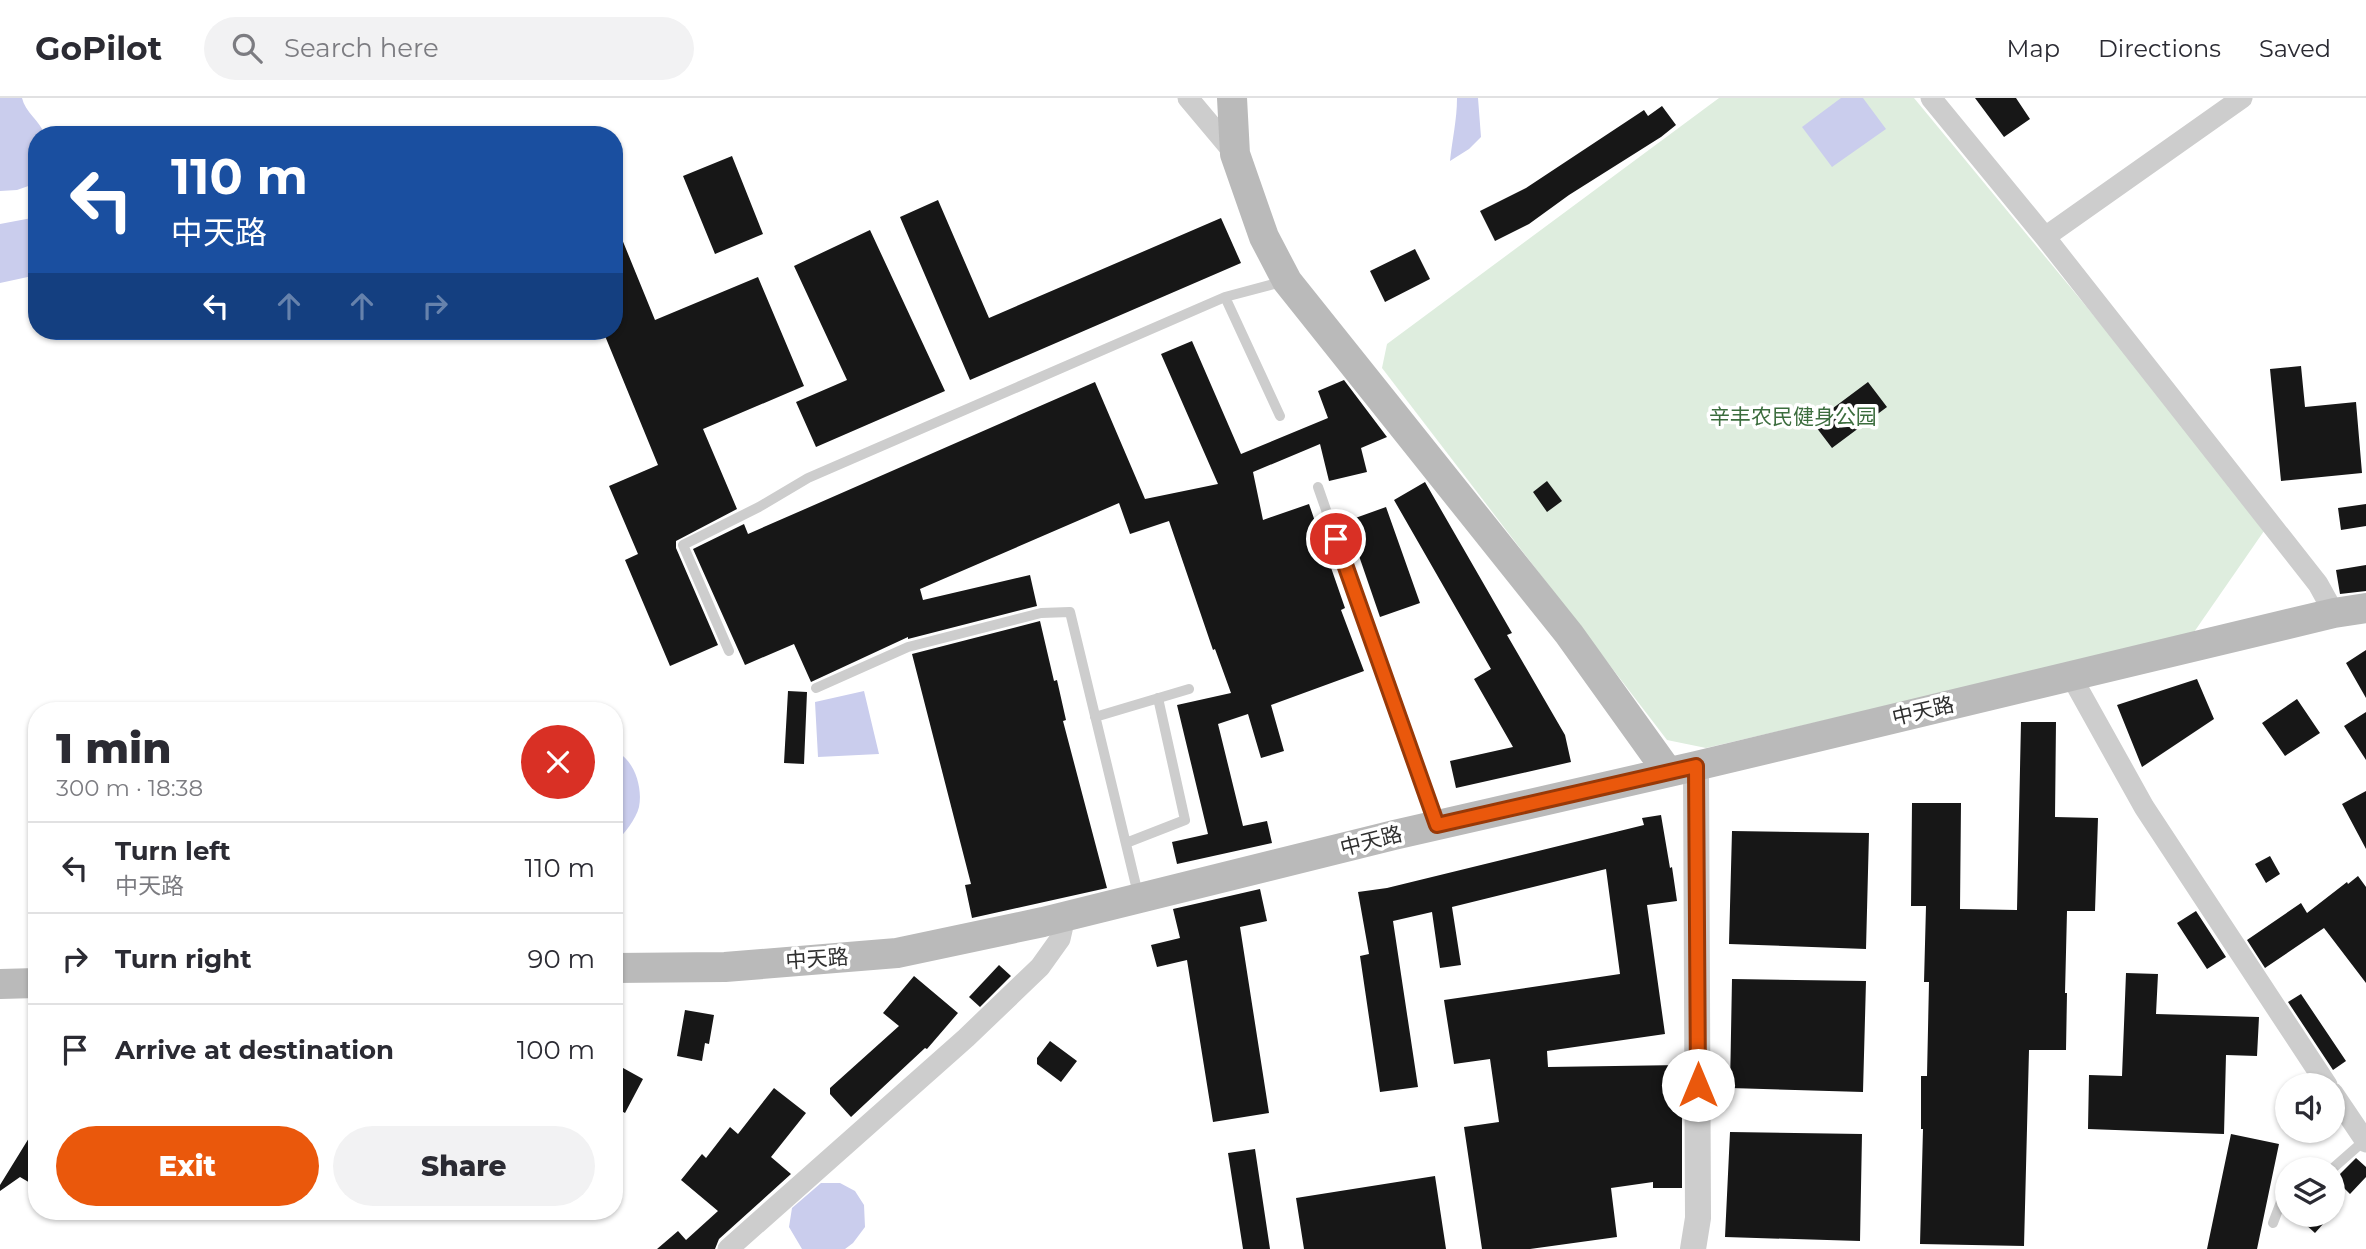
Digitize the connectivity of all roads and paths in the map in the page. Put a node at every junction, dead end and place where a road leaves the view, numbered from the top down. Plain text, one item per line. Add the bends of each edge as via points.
1 (1188, 98) edge
2 (1232, 98) edge
3 (1931, 98) edge
4 (2242, 98) edge
5 (1235, 154) junction
6 (2045, 237) junction
7 (1287, 281) junction
8 (1225, 297) junction
9 (1280, 416) dead end
10 (1318, 487) dead end
11 (2366, 608) edge
12 (2334, 613) junction
13 (729, 651) dead end
14 (2071, 676) junction
15 (816, 688) dead end
16 (1189, 689) dead end
17 (1158, 698) junction
18 (1096, 717) junction
19 (1682, 769) junction
20 (1437, 825) junction
21 (1126, 843) junction
22 (1139, 898) junction
23 (1065, 917) junction
24 (623, 968) edge
25 (28, 983) edge
26 (0, 984) edge
27 (2319, 1073) edge
28 (2345, 1111) edge
29 (2365, 1141) edge
30 (2345, 1158) edge
31 (2275, 1218) edge
32 (2273, 1223) dead end
33 (728, 1249) edge
34 (1693, 1249) edge

1 - 5 street
2 - 5 main road
3 - 6 street
4 - 6 street
5 - 7 main road via 1264,237
6 - 12 street via 2318,584
7 - 8 lane
7 - 19 main road
8 - 9 lane
8 - 13 lane via 808,478 683,545
10 - 20 lane
11 - 12 main road, 中天路
12 - 14 main road, 中天路
14 - 19 main road, 中天路
14 - 27 street via 2144,807
15 - 18 lane via 908,647 1041,614 1070,612
16 - 17 lane
17 - 18 lane
17 - 21 lane via 1185,820
18 - 21 lane
19 - 20 main road, 中天路
19 - 34 street via 1698,1218
20 - 22 main road, 中天路
21 - 22 lane
22 - 23 main road, 中天路
23 - 24 main road, 中天路 via 897,953 725,967
23 - 33 street via 1060,939 1040,967
25 - 26 main road
28 - 29 street
29 - 30 lane
31 - 32 lane

